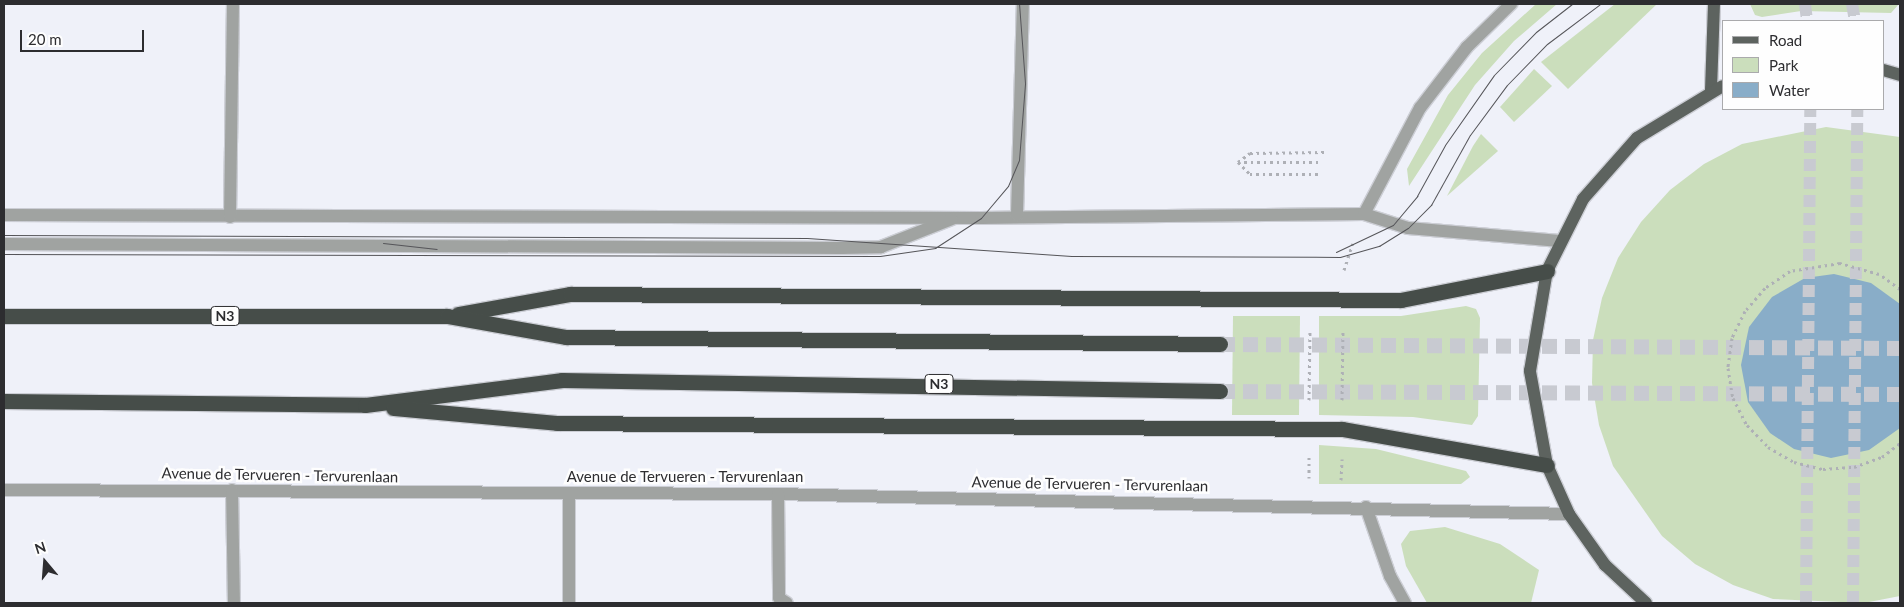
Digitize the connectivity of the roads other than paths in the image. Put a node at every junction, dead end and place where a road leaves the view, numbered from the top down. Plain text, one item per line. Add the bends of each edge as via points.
1 (233, 4) edge
2 (1023, 4) edge
3 (1511, 4) edge
4 (1714, 4) edge
5 (1884, 70) edge
6 (1900, 75) edge
7 (1717, 88) edge
8 (1364, 214) junction
9 (4, 215) edge
10 (1017, 215) junction
11 (230, 217) junction
12 (954, 218) junction
13 (1559, 241) junction
14 (4, 244) edge
15 (1547, 271) junction
16 (4, 316) edge
17 (447, 316) junction
18 (1220, 344) tunnel mouth
19 (1220, 390) tunnel mouth
20 (4, 401) edge
21 (364, 405) junction
22 (1547, 465) junction
23 (4, 490) edge
24 (232, 490) junction
25 (569, 494) junction
26 (778, 494) junction
27 (1366, 507) junction
28 (1569, 514) junction
29 (234, 603) edge
30 (568, 603) edge
31 (787, 603) edge
32 (1405, 603) edge
33 (1646, 603) edge

1 - 11 street
2 - 10 street
3 - 8 street via 1467,47 1420,108
4 - 7 main road
5 - 6 main road
7 - 13 main road via 1637,138 1583,199
8 - 10 street
8 - 13 street via 1408,228
9 - 11 street
10 - 12 street
11 - 12 street
12 - 14 street via 880,247
13 - 15 main road
15 - 17 highway via 1401,300 570,294
15 - 22 main road via 1530,371
16 - 17 highway, N3
17 - 18 highway, N3 via 566,337
19 - 21 highway, N3 via 562,380
20 - 21 highway, N3
21 - 22 highway via 557,423 1342,429
22 - 28 main road
23 - 24 street, Avenue de Tervueren - Tervurenlaan
24 - 25 street, Avenue de Tervueren - Tervurenlaan
24 - 29 street
25 - 26 street, Avenue de Tervueren - Tervurenlaan
25 - 30 street
26 - 27 street, Avenue de Tervueren - Tervurenlaan
26 - 31 street via 779,598
27 - 28 street, Avenue de Tervueren - Tervurenlaan
27 - 32 street
28 - 33 main road via 1605,565

